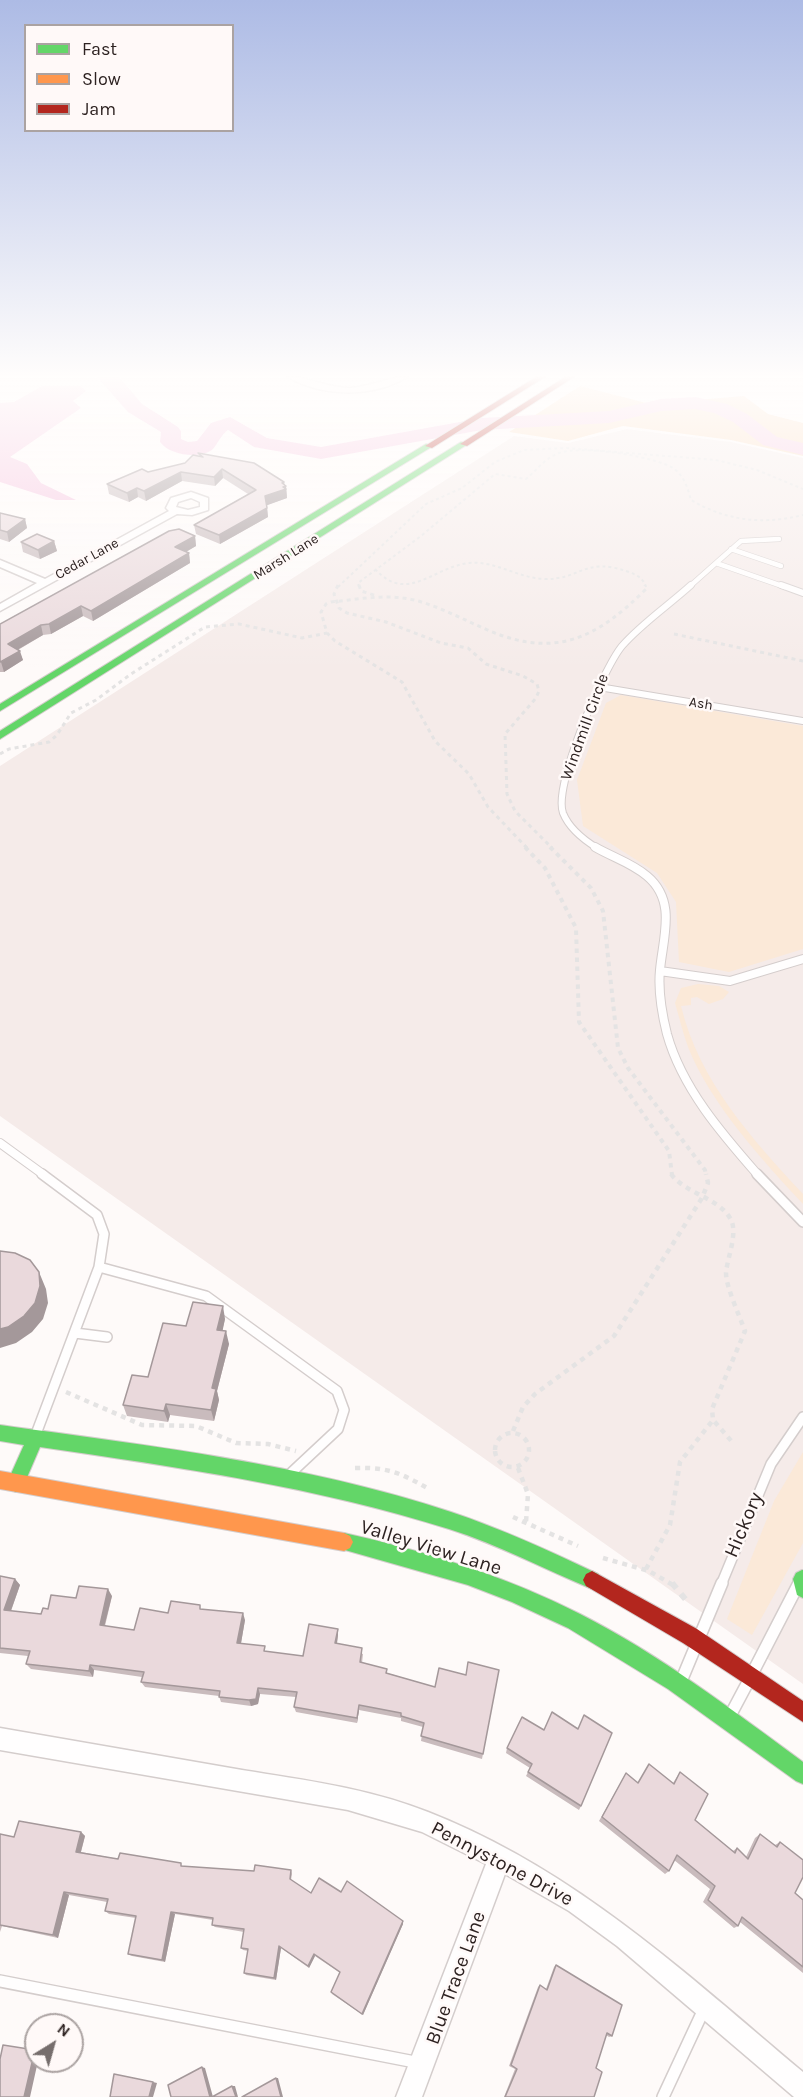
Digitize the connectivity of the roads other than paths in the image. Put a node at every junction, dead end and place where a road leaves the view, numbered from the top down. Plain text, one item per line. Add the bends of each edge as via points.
1 (383, 475) edge
2 (418, 475) edge
3 (175, 511) dead end
4 (779, 538) dead end
5 (731, 549) junction
6 (0, 563) edge
7 (716, 563) junction
8 (781, 566) dead end
9 (45, 583) junction
10 (803, 593) edge
11 (0, 608) edge
12 (599, 687) junction
13 (0, 708) edge
14 (803, 721) edge
15 (0, 736) edge
16 (803, 959) edge
17 (660, 971) junction
18 (0, 1143) edge
19 (803, 1222) edge
20 (99, 1267) junction
21 (75, 1333) junction
22 (107, 1337) dead end
23 (803, 1417) edge
24 (0, 1433) edge
25 (35, 1438) junction
26 (286, 1478) junction
27 (0, 1480) edge
28 (16, 1483) junction
29 (802, 1581) edge
30 (698, 1640) junction
31 (752, 1675) junction
32 (679, 1686) junction
33 (803, 1712) edge
34 (728, 1718) junction
35 (0, 1739) edge
36 (803, 1774) edge
37 (500, 1858) junction
38 (0, 1981) edge
39 (705, 2006) junction
40 (424, 2064) junction
41 (803, 2088) edge
42 (409, 2097) edge
43 (663, 2097) edge

1 - 13 main road, Marsh Lane
2 - 15 main road, Marsh Lane
3 - 9 street, Cedar Lane
4 - 5 lane via 741,541
5 - 7 lane, Windmill Circle
5 - 8 lane
6 - 9 street
7 - 10 lane
7 - 12 lane, Windmill Circle via 622,646
9 - 11 street, Cedar Lane
12 - 14 lane, Ash
12 - 17 lane, Windmill Circle via 563,783 562,811 580,836 644,873 661,892 668,915
16 - 17 lane via 730,981
17 - 19 lane, Windmill Circle via 662,1014 674,1056 699,1102
18 - 20 lane via 97,1215 104,1234
20 - 21 lane
20 - 26 lane via 206,1296 337,1391 344,1410 338,1429
21 - 22 lane
21 - 25 lane
23 - 30 lane, Hickory via 771,1464
24 - 25 main road, Valley View Lane
25 - 26 main road, Valley View Lane
25 - 28 main road
26 - 30 main road, Valley View Lane via 487,1532 556,1561
27 - 28 main road, Valley View Lane
28 - 32 main road, Valley View Lane via 309,1533 408,1559 498,1587 540,1605
29 - 31 lane
30 - 31 main road, Valley View Lane
30 - 32 lane, Hickory
31 - 33 main road, Valley View Lane
31 - 34 lane
32 - 34 main road, Valley View Lane
34 - 36 main road, Valley View Lane
35 - 37 street, Pennystone Drive via 348,1799 425,1822
37 - 39 street, Pennystone Drive via 577,1903
37 - 40 street, Blue Trace Lane
38 - 40 lane
39 - 41 street, Pennystone Drive
39 - 43 lane
40 - 42 street, Blue Trace Lane

